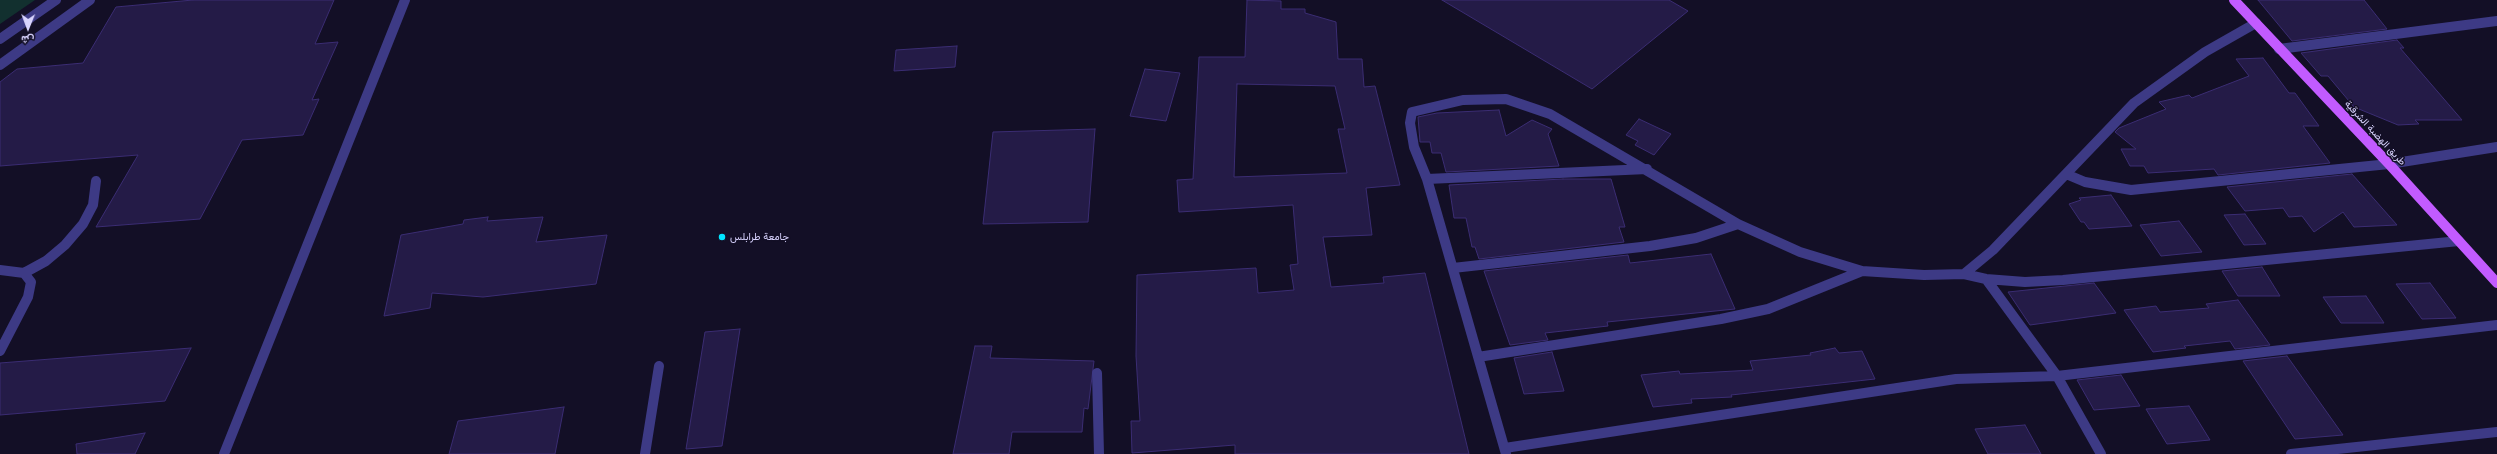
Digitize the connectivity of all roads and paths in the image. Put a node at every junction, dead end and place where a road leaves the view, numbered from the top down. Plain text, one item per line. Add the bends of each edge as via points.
1 (56, 0) edge
2 (90, 0) edge
3 (405, 0) edge
4 (2234, 0) edge
5 (2497, 21) edge
6 (2256, 23) junction
7 (0, 39) edge
8 (2279, 49) junction
9 (0, 65) edge
10 (2497, 146) edge
11 (2389, 164) junction
12 (1646, 169) junction
13 (2066, 174) junction
14 (1427, 179) junction
15 (96, 181) dead end
16 (1738, 224) junction
17 (2459, 240) junction
18 (1453, 268) junction
19 (0, 270) edge
20 (1862, 271) junction
21 (24, 273) junction
22 (1964, 274) junction
23 (1986, 279) junction
24 (2497, 283) edge
25 (2497, 325) edge
26 (0, 352) edge
27 (1478, 356) junction
28 (659, 366) dead end
29 (1097, 374) dead end
30 (2057, 376) junction
31 (2497, 432) edge
32 (1505, 451) edge
33 (224, 454) edge
34 (644, 454) edge
35 (1099, 454) edge
36 (2101, 454) edge
37 (2291, 454) edge

1 - 7 street
2 - 9 street
3 - 33 street
4 - 6 main road, طريق الهضبة الشرقية
5 - 8 street
6 - 8 main road, طريق الهضبة الشرقية
6 - 13 street via 2205,52 2134,103
8 - 11 main road, طريق الهضبة الشرقية
10 - 11 street
11 - 13 street via 2131,190 2085,182
11 - 17 main road, طريق الهضبة الشرقية
12 - 14 street
12 - 14 street via 1550,114 1506,99 1488,98 1463,100 1412,112 1410,123 1414,147
12 - 16 street
13 - 22 street via 1992,250
14 - 18 street
15 - 21 street via 93,205 83,224 65,245 46,261
16 - 18 street via 1696,238 1650,246
16 - 20 street via 1800,252
17 - 23 street via 2063,280 2025,282
17 - 24 main road, طريق الهضبة الشرقية
18 - 27 street
19 - 21 street
20 - 22 street via 1924,275
20 - 27 street via 1768,309 1528,351
21 - 26 street via 31,282 28,297
22 - 23 street
23 - 30 street
25 - 30 street
27 - 32 street
28 - 34 street
29 - 35 street
30 - 32 street via 1956,379
30 - 36 street
31 - 37 street

